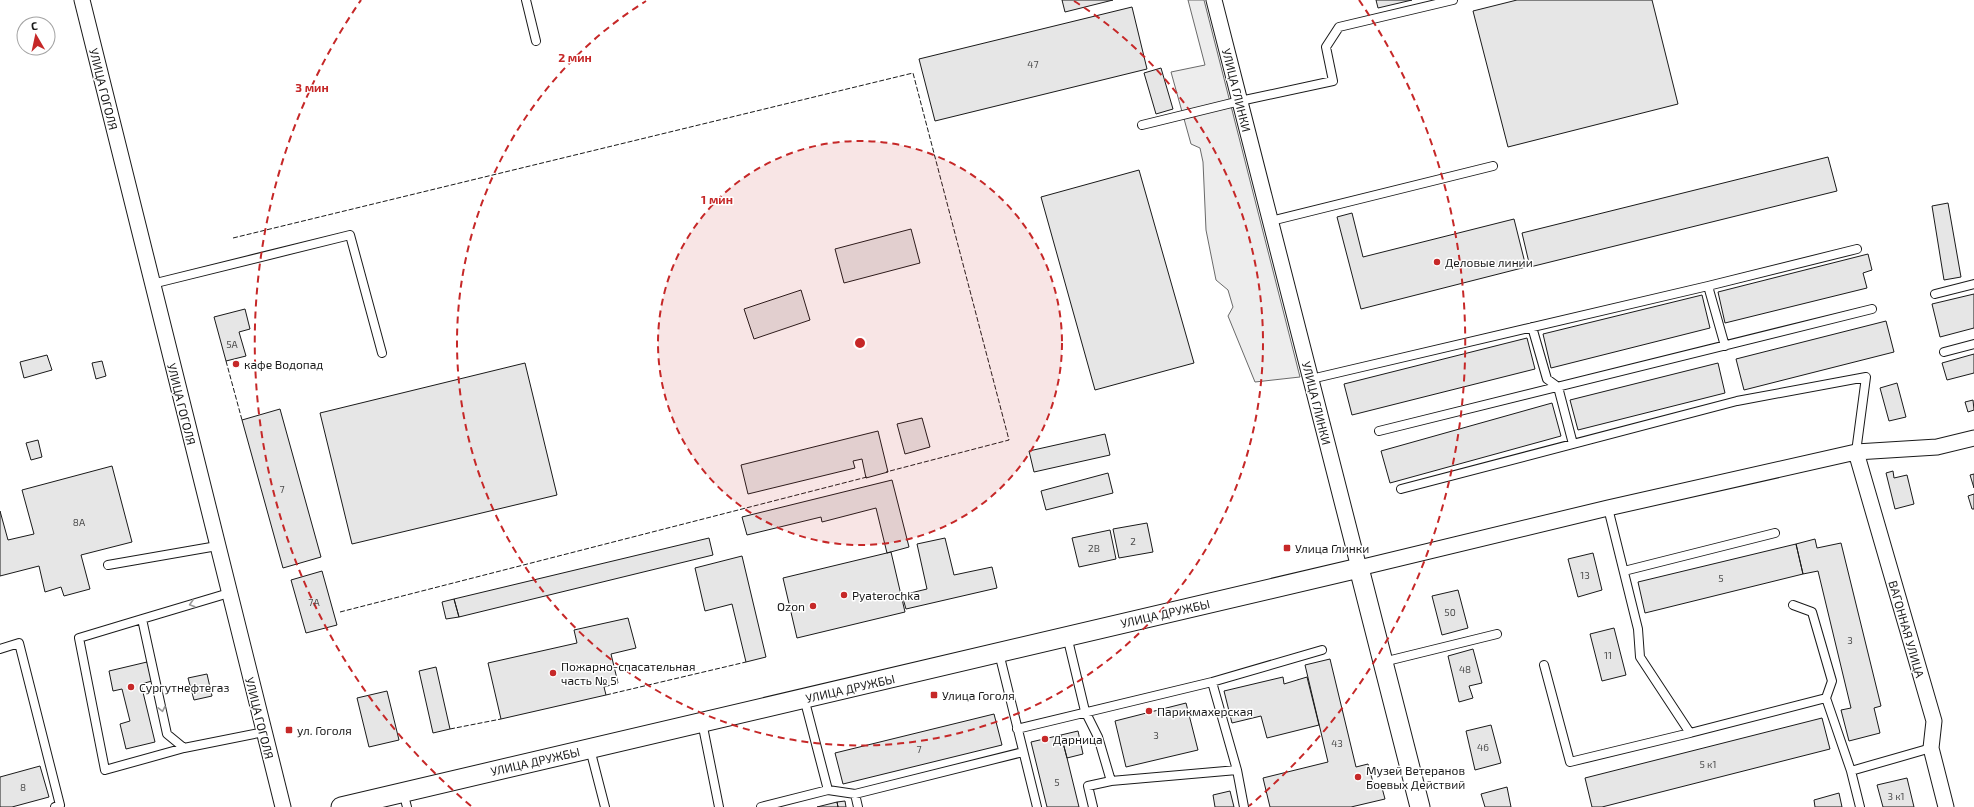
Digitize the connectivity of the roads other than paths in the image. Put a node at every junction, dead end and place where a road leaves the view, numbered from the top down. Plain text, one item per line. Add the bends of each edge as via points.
1 (82, 0) edge
2 (526, 0) edge
3 (1214, 0) edge
4 (1453, 0) edge
5 (536, 41) dead end
6 (1240, 101) junction
7 (1142, 125) dead end
8 (1493, 166) dead end
9 (1271, 221) junction
10 (1857, 249) dead end
11 (152, 284) junction
12 (1974, 284) edge
13 (1708, 286) junction
14 (1935, 294) dead end
15 (1872, 309) dead end
16 (1532, 328) junction
17 (1974, 344) edge
18 (1725, 346) junction
19 (1944, 352) dead end
20 (382, 353) dead end
21 (1311, 379) junction
22 (1558, 387) junction
23 (1379, 431) dead end
24 (1974, 438) edge
25 (1573, 444) junction
26 (1856, 452) junction
27 (1401, 489) dead end
28 (1608, 508) junction
29 (1775, 533) dead end
30 (217, 546) junction
31 (108, 565) dead end
32 (1359, 568) junction
33 (1624, 571) junction
34 (229, 593) junction
35 (1793, 605) dead end
36 (142, 619) junction
37 (1497, 634) dead end
38 (1067, 636) junction
39 (0, 649) edge
40 (1322, 650) dead end
41 (999, 653) junction
42 (1383, 662) junction
43 (1544, 665) dead end
44 (1212, 682) junction
45 (804, 698) junction
46 (1826, 698) junction
47 (1085, 711) junction
48 (702, 722) junction
49 (1017, 728) junction
50 (264, 732) junction
51 (1690, 733) junction
52 (184, 748) junction
53 (590, 748) junction
54 (1931, 748) junction
55 (1023, 752) junction
56 (1237, 770) junction
57 (1851, 770) junction
58 (1111, 781) junction
59 (828, 790) junction
60 (855, 794) junction
61 (405, 800) edge
62 (55, 807) edge
63 (282, 807) edge
64 (341, 807) edge
65 (605, 807) edge
66 (719, 807) edge
67 (761, 807) edge
68 (858, 807) edge
69 (1037, 807) edge
70 (1093, 807) edge
71 (1244, 807) edge
72 (1420, 807) edge
73 (1860, 807) edge
74 (1946, 807) edge

1 - 11 street, УЛИЦА ГОГОЛЯ
2 - 5 lane
3 - 6 street, УЛИЦА ГЛИНКИ
4 - 6 lane via 1338,27 1326,47 1333,81
6 - 7 lane
6 - 9 street, УЛИЦА ГЛИНКИ
8 - 9 lane
9 - 21 street, УЛИЦА ГЛИНКИ
10 - 13 lane
11 - 20 lane via 350,235
11 - 30 street, УЛИЦА ГОГОЛЯ
12 - 14 lane
13 - 16 lane
13 - 18 lane
15 - 18 lane
16 - 21 lane
16 - 22 lane via 1547,379
17 - 19 lane
18 - 22 lane
21 - 32 street, УЛИЦА ГЛИНКИ
22 - 23 lane
22 - 25 lane
24 - 26 street via 1937,447
25 - 26 lane via 1737,401 1866,377
25 - 27 lane
26 - 28 street
26 - 54 street, ВАГОННАЯ УЛИЦА via 1934,722
28 - 32 street
28 - 33 lane
29 - 33 lane
30 - 31 lane
30 - 34 street, УЛИЦА ГОГОЛЯ
32 - 38 street, УЛИЦА ДРУЖБЫ
32 - 42 street, УЛИЦА ГЛИНКИ
33 - 51 lane via 1638,628 1640,657
34 -> 36 lane
34 - 50 street, УЛИЦА ГОГОЛЯ
35 - 46 lane via 1812,612 1832,681
36 -> 52 lane via 167,734
36 - 52 lane via 79,638 105,770
37 - 42 lane
38 - 41 street, УЛИЦА ДРУЖБЫ
38 - 47 lane
39 - 62 lane via 19,643 60,805
40 - 44 lane
41 - 45 street, УЛИЦА ДРУЖБЫ
41 - 49 lane
42 - 72 street, УЛИЦА ГЛИНКИ
43 - 51 lane via 1570,762
44 - 47 lane
44 - 56 lane
45 - 48 street, УЛИЦА ДРУЖБЫ
45 - 59 lane
46 - 51 lane
46 - 57 lane
47 - 49 lane
47 - 58 lane via 1098,737
48 - 53 street, УЛИЦА ДРУЖБЫ
48 - 66 lane
49 - 55 lane
50 - 52 lane
50 - 63 street, УЛИЦА ГОГОЛЯ
53 - 61 street, УЛИЦА ДРУЖБЫ
53 - 65 lane
54 - 57 lane
54 - 74 street, ВАГОННАЯ УЛИЦА
55 - 60 lane
55 - 69 lane
56 - 58 lane
56 - 71 lane
57 - 73 lane
58 - 70 lane via 1088,786
59 - 60 lane
59 - 67 lane
60 - 68 lane
61 - 64 street, УЛИЦА ДРУЖБЫ

